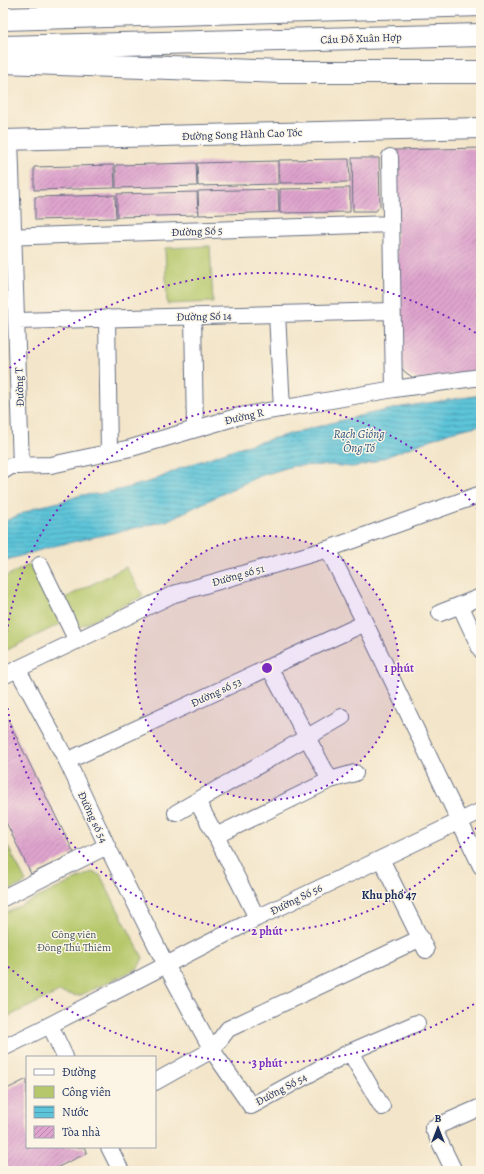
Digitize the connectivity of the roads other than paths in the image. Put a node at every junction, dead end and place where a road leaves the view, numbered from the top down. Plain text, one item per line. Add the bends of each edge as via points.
1 (481, 5) edge
2 (3, 19) edge
3 (481, 35) edge
4 (3, 47) edge
5 (3, 62) edge
6 (481, 72) edge
7 (481, 128) edge
8 (7, 140) edge
9 (390, 157) dead end
10 (391, 224) junction
11 (8, 237) edge
12 (392, 311) junction
13 (277, 314) junction
14 (193, 316) junction
15 (106, 318) junction
16 (17, 321) junction
17 (481, 377) edge
18 (394, 389) junction
19 (282, 408) junction
20 (195, 429) junction
21 (109, 453) junction
22 (10, 466) edge
23 (481, 494) edge
24 (328, 549) junction
25 (40, 566) dead end
26 (481, 597) edge
27 (460, 605) junction
28 (440, 613) dead end
29 (365, 623) junction
30 (77, 641) junction
31 (481, 650) edge
32 (269, 667) junction
33 (18, 670) junction
34 (3, 676) edge
35 (342, 717) dead end
36 (307, 738) junction
37 (67, 761) junction
38 (355, 772) dead end
39 (330, 780) junction
40 (197, 801) junction
41 (481, 811) edge
42 (176, 813) dead end
43 (459, 822) junction
44 (216, 836) junction
45 (107, 846) junction
46 (381, 859) junction
47 (481, 866) edge
48 (3, 898) edge
49 (257, 918) junction
50 (166, 965) junction
51 (417, 1023) dead end
52 (50, 1025) junction
53 (3, 1048) edge
54 (212, 1050) junction
55 (350, 1052) junction
56 (65, 1056) edge
57 (156, 1081) edge
58 (481, 1106) edge
59 (382, 1107) dead end
60 (110, 1148) edge
61 (121, 1171) edge
62 (454, 1171) edge

1 - 2 highway
3 - 4 highway, Cầu Đỗ Xuân Hợp
5 - 6 highway via 281,72
7 - 8 main road, Đường Song Hành Cao Tốc
8 - 11 street, Đường T
9 - 10 street
10 - 11 street, Đường Số 5
10 - 12 street
11 - 16 street, Đường T
12 - 13 street, Đường Số 14
12 - 18 street
13 - 14 street, Đường Số 14
13 - 19 street
14 - 15 street, Đường Số 14
14 - 20 street
15 - 16 street, Đường Số 14
15 - 21 street
16 - 22 street, Đường T
17 - 18 street, Đường R
18 - 19 street, Đường R
19 - 20 street, Đường R via 240,416
20 - 21 street, Đường R
21 - 22 street, Đường R via 51,465
23 - 24 street, Đường số 51
24 - 29 street
24 - 30 street, Đường số 51 via 174,594
25 - 30 street
26 - 27 street
27 - 28 street
27 - 31 street
29 - 32 street, Đường số 53
29 - 43 street
30 - 33 street, Đường số 51
32 - 36 street
32 - 37 street, Đường số 53
33 - 34 street, Đường số 51
33 - 37 street, Đường số 54
35 - 36 street
36 - 39 street
36 - 40 street
37 - 45 street, Đường số 54
38 - 39 street
39 - 44 street
40 - 42 street
40 - 44 street
41 - 43 street, Đường Số 56
43 - 46 street, Đường Số 56
43 - 47 street
44 - 49 street
45 - 48 street
45 - 50 street, Đường số 54
46 - 49 street, Đường Số 56
46 - 54 street via 424,944 228,1029
49 - 50 street, Đường Số 56
50 - 52 street, Đường Số 56
50 - 54 street, Đường Số 54
51 - 55 street, Đường Số 54
52 - 53 street, Đường Số 56
52 - 56 street
54 - 55 street, Đường Số 54 via 251,1106
54 - 57 street
55 - 59 street
58 - 62 street via 434,1128
60 - 61 street

